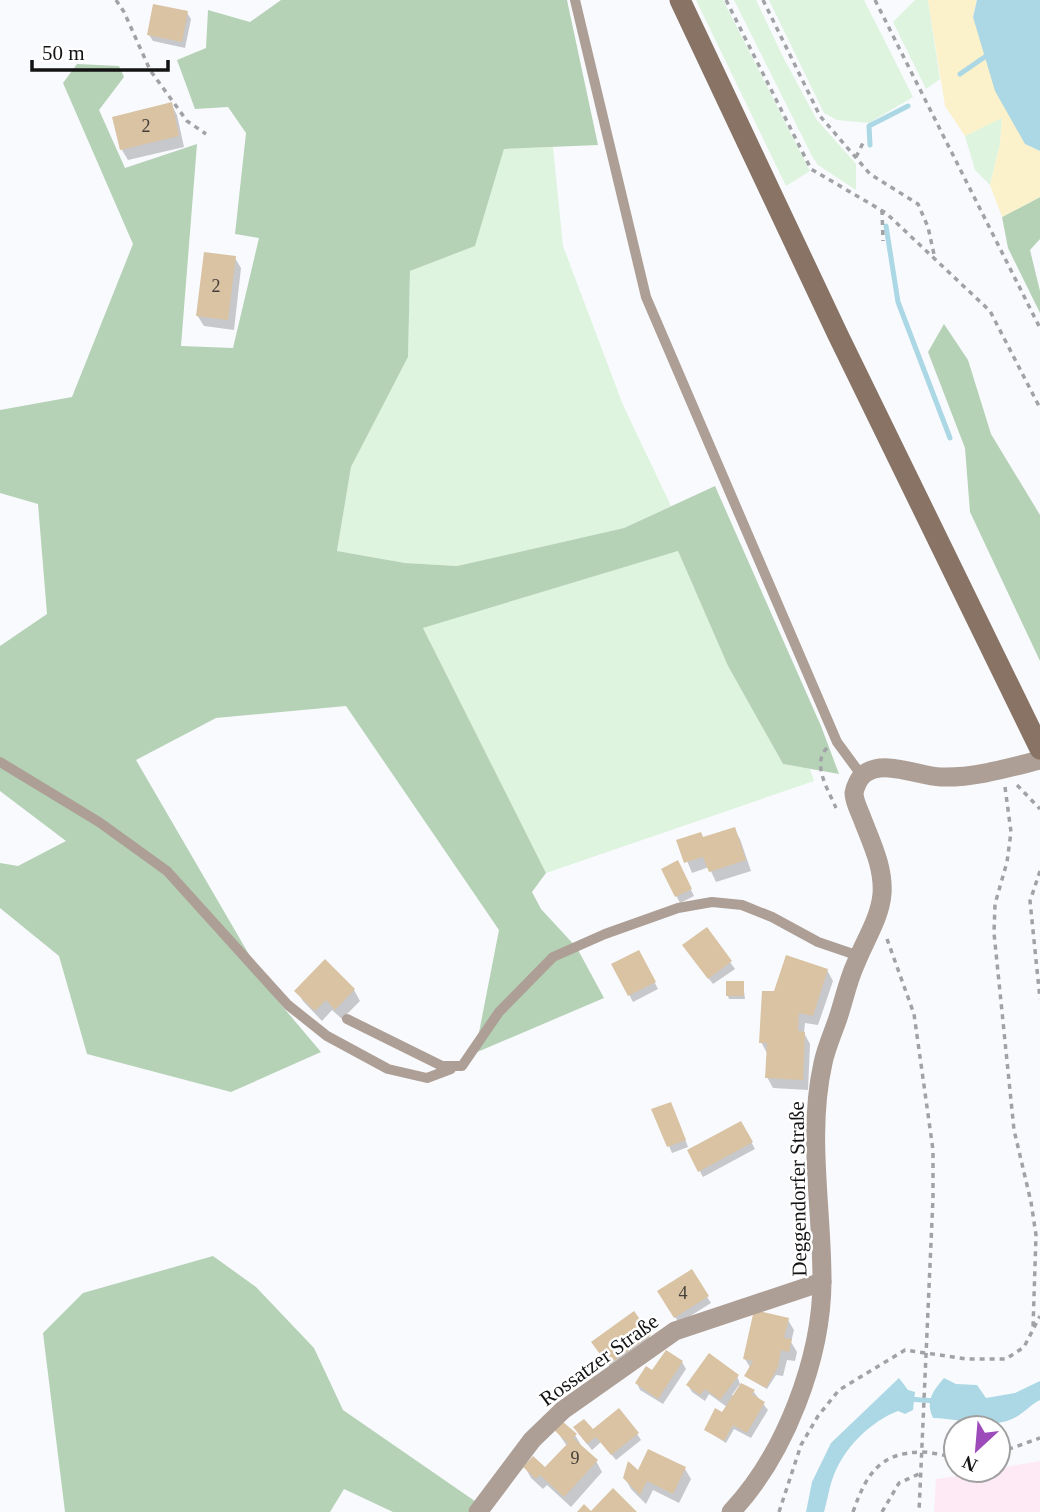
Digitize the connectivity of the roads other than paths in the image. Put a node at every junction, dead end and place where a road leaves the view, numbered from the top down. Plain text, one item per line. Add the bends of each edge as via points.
1 (575, 0) edge
2 (680, 0) edge
3 (1040, 749) edge
4 (1040, 760) edge
5 (0, 762) edge
6 (862, 776) junction
7 (859, 956) junction
8 (347, 1019) dead end
9 (462, 1066) junction
10 (822, 1282) junction
11 (478, 1512) edge
12 (731, 1512) edge

1 - 6 lane via 646,298 836,743
2 - 3 main road
4 - 6 street via 942,777 883,768
5 - 9 lane via 99,822 167,871 288,1005 327,1036 388,1069 427,1077
6 - 7 street, Deggendorfer Straße via 854,792 856,803 883,881 878,914
7 - 9 lane via 818,942 742,905 712,902 678,908 553,957 499,1012
7 - 10 street, Deggendorfer Straße via 822,1071 816,1129
8 - 9 lane via 442,1066
10 - 11 street, Rossatzer Straße via 675,1331 563,1410 532,1440
10 - 12 street, Deggendorfer Straße via 804,1384 758,1479

